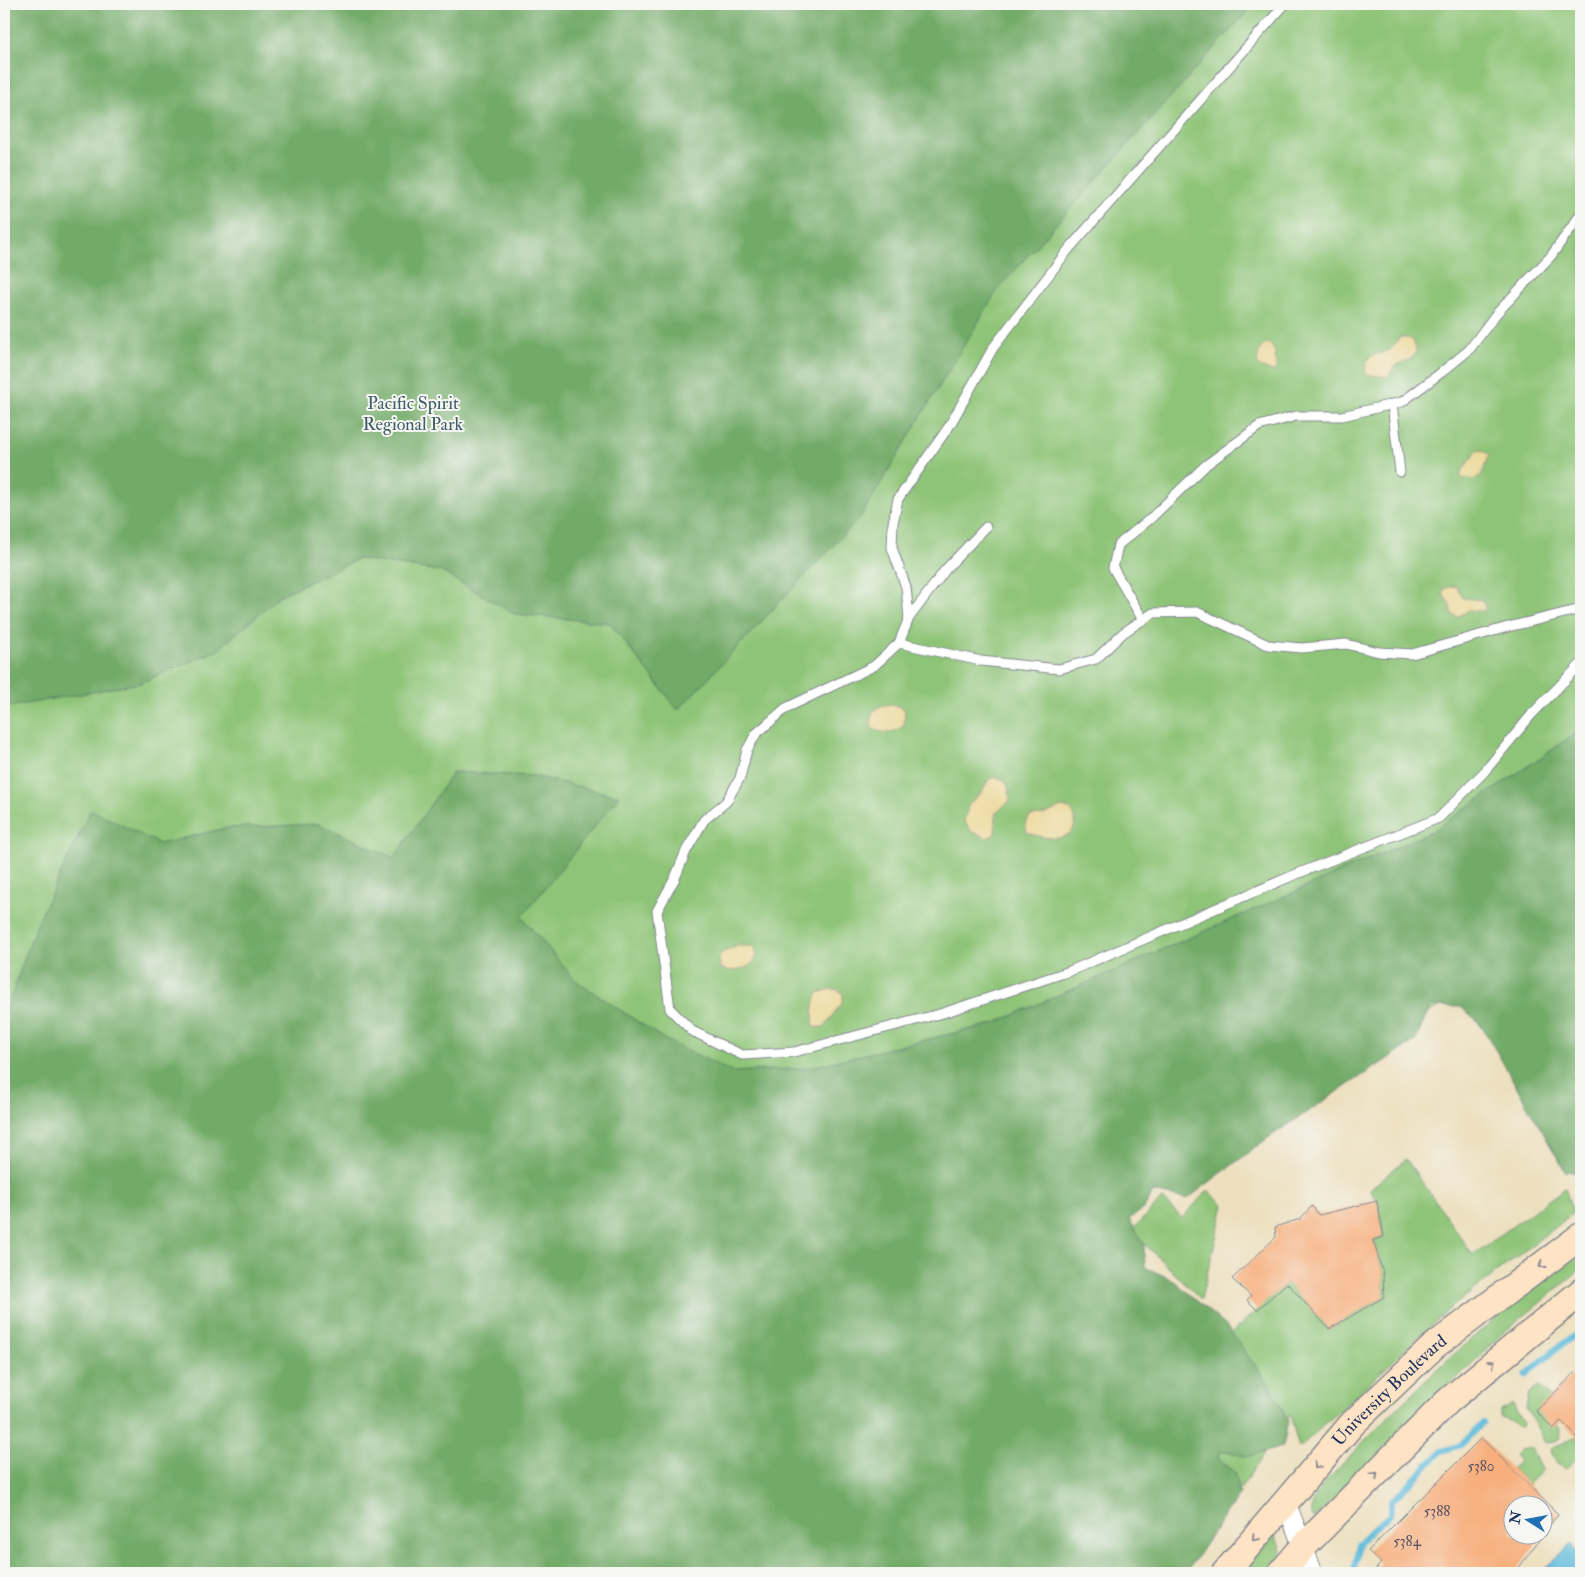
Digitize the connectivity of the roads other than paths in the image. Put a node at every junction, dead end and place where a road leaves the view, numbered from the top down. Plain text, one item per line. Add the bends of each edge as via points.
1 (1285, 4) edge
2 (1581, 214) edge
3 (1392, 404) junction
4 (1400, 472) dead end
5 (986, 527) dead end
6 (1581, 609) edge
7 (909, 618) junction
8 (1142, 620) junction
9 (899, 643) junction
10 (1581, 664) edge
11 (1581, 1236) edge
12 (1581, 1292) edge
13 (1286, 1503) junction
14 (1303, 1547) junction
15 (1225, 1573) edge
16 (1280, 1573) edge
17 (1313, 1573) edge

1 - 7 lane via 1068,250 993,348 950,424 898,499 892,548 906,587
2 - 3 lane via 1551,256 1496,314 1469,350 1402,402
3 - 4 lane
3 - 8 lane via 1342,416 1296,416 1259,426 1206,465 1118,545 1113,568
5 - 7 lane via 946,569
6 - 8 lane via 1412,654 1379,652 1346,644 1302,648 1268,645 1197,612 1153,613
7 - 9 lane
8 - 9 lane via 1096,659 1059,669 982,661
9 - 10 lane via 874,666 786,708 756,734 747,750 740,778 726,802 704,820 657,911 670,1009 692,1031 742,1055 794,1052 943,1013 1070,971 1294,875 1440,818
11 -> 13 main road, University Boulevard via 1434,1346 1352,1424
14 -> 12 main road via 1448,1401
13 - 14 street
13 -> 15 main road, University Boulevard
14 - 16 main road
14 - 17 street

